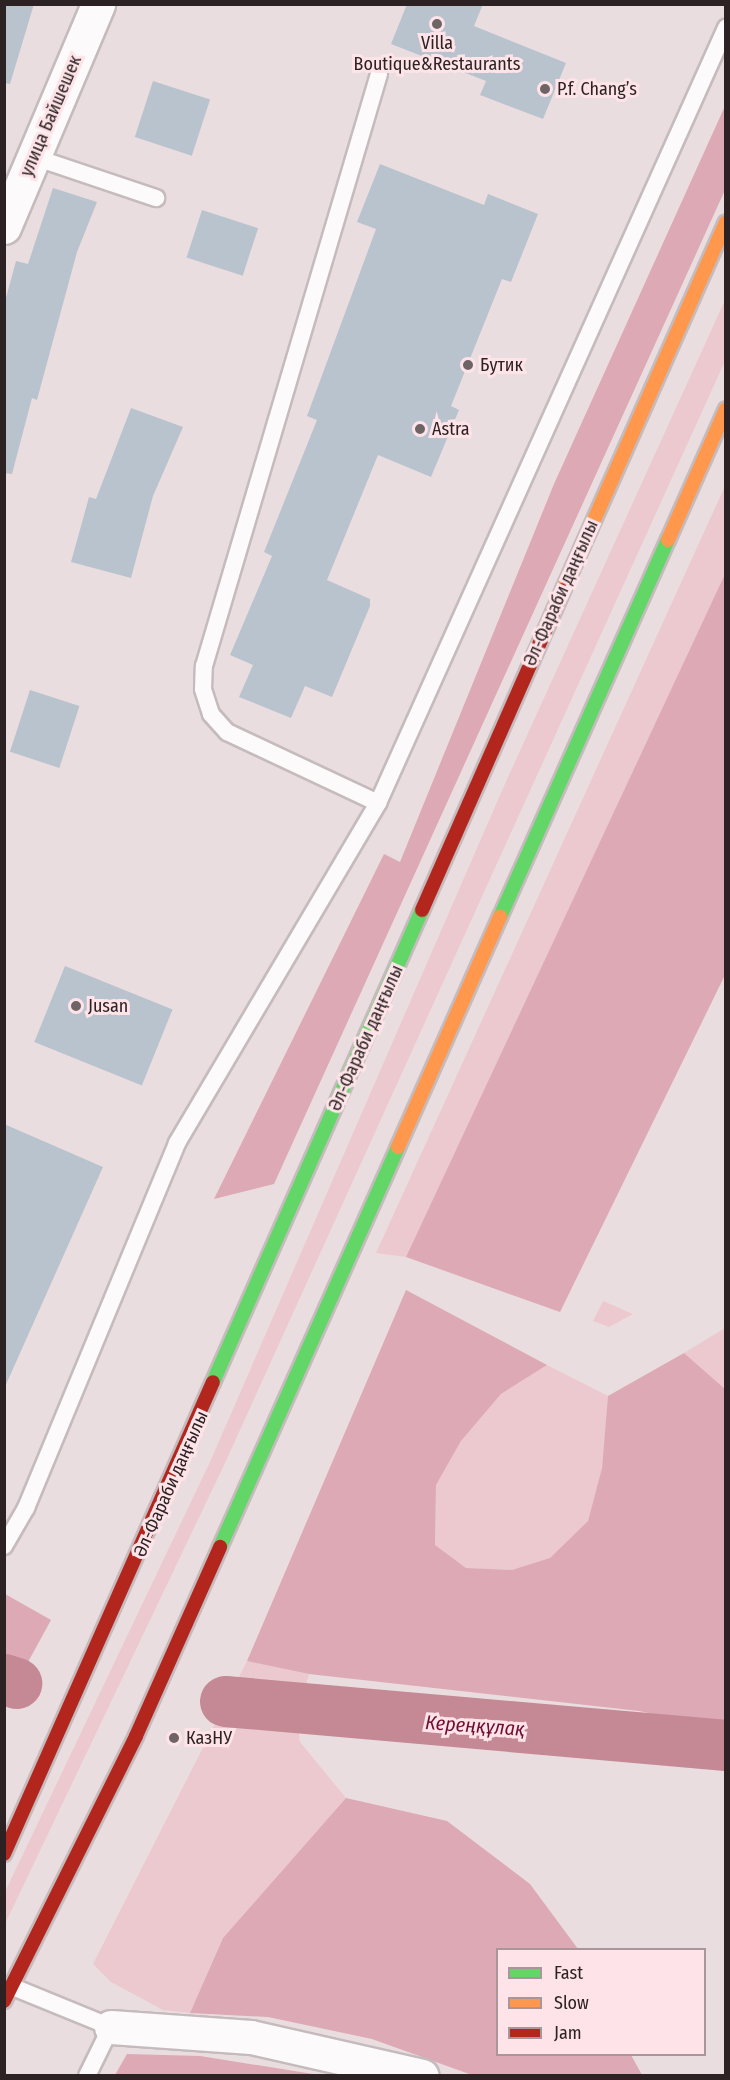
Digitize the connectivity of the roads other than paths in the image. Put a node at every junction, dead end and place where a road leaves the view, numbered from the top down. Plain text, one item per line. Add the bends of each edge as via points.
1 (98, 4) edge
2 (726, 28) edge
3 (379, 74) dead end
4 (34, 157) junction
5 (156, 198) dead end
6 (726, 222) edge
7 (4, 227) edge
8 (726, 409) edge
9 (378, 803) junction
10 (4, 1546) edge
11 (4, 1854) edge
12 (9, 1994) edge
13 (111, 2027) junction
14 (87, 2076) edge
15 (422, 2076) edge

1 - 4 street, улица Байшешек
2 - 9 lane
3 - 9 lane via 204,666 203,689 211,714 226,732
4 - 5 lane
4 - 7 street, улица Байшешек
6 - 11 main road, Әл-Фараби даңғылы
8 - 12 main road via 136,1736
9 - 10 lane via 177,1143 26,1508
12 - 13 lane
13 - 14 lane
13 - 15 street via 251,2037

